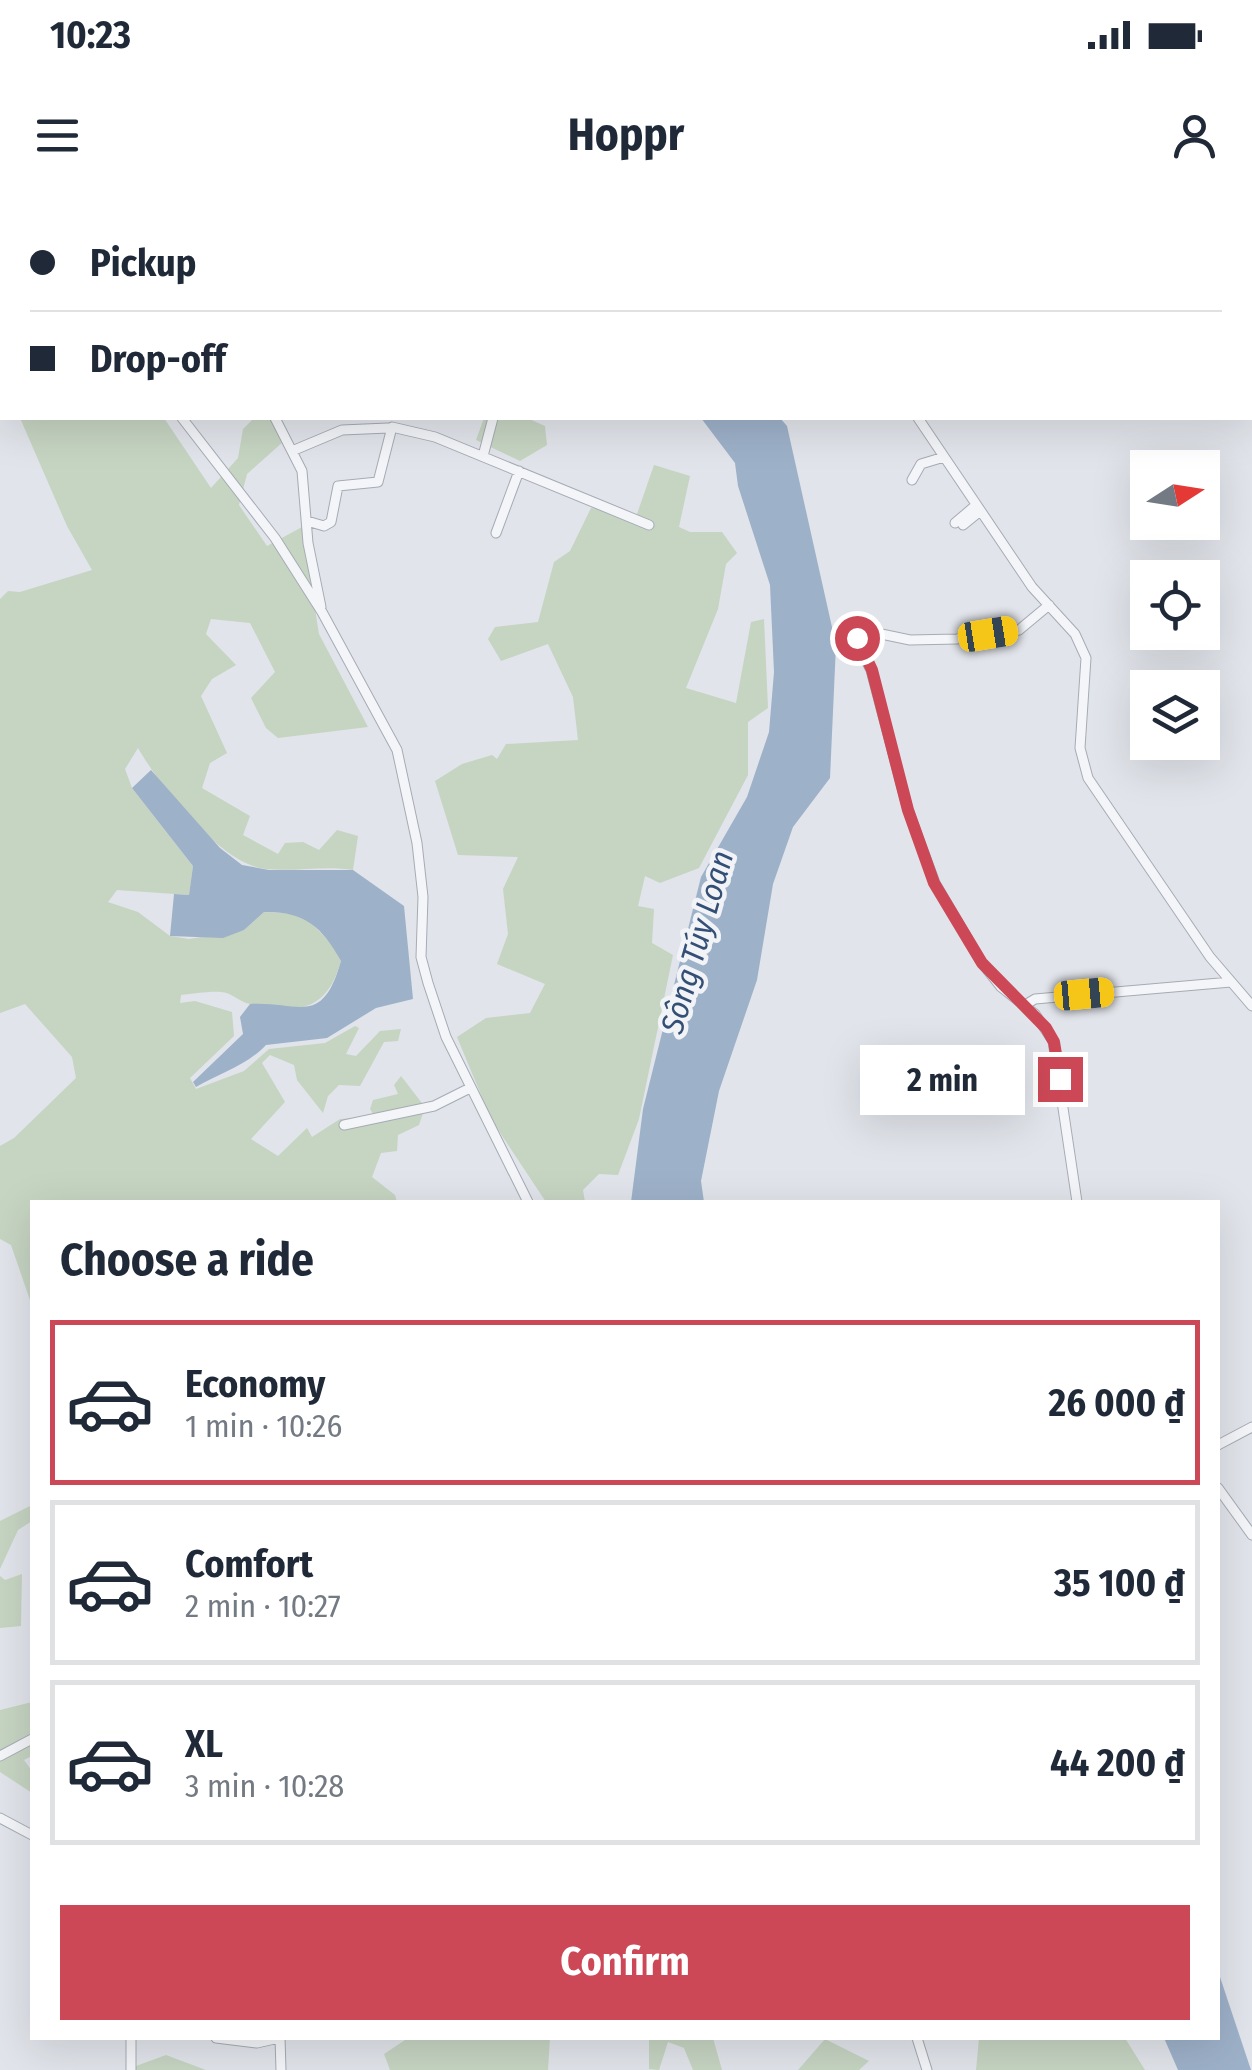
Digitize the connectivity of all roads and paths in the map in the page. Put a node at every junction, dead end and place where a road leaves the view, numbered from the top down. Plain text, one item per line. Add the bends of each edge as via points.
1 (184, 420) edge
2 (277, 420) edge
3 (492, 420) edge
4 (919, 420) edge
5 (388, 428) junction
6 (292, 450) junction
7 (483, 456) junction
8 (944, 457) junction
9 (519, 471) junction
10 (912, 480) dead end
11 (977, 509) junction
12 (307, 521) junction
13 (959, 524) dead end
14 (649, 525) dead end
15 (496, 534) dead end
16 (1049, 605) junction
17 (322, 612) junction
18 (1231, 982) junction
19 (1025, 1005) junction
20 (1252, 1006) edge
21 (470, 1088) junction
22 (344, 1125) dead end
23 (527, 1200) edge
24 (1076, 1200) edge
25 (1252, 1427) edge
26 (1220, 1444) edge
27 (1220, 1492) edge
28 (1252, 1535) edge
29 (30, 1740) edge
30 (0, 1756) edge
31 (0, 1818) edge
32 (30, 1834) edge
33 (131, 2040) edge
34 (234, 2040) edge
35 (266, 2040) edge
36 (280, 2040) edge
37 (918, 2040) edge
38 (131, 2070) edge
39 (281, 2070) edge
40 (927, 2070) edge

1 - 17 street via 275,538
2 - 6 street
3 - 7 street
4 - 8 street
5 - 6 street via 342,430
5 - 7 street
5 - 12 street via 378,482 338,486 331,522
6 - 12 street via 302,470
7 - 9 street
8 - 10 street via 921,464
8 - 11 street
9 - 14 street
9 - 15 street
11 - 13 street
11 - 16 street
12 - 17 street
16 - 18 street via 1086,658 1080,748 1088,778
16 - 19 street via 1019,630 958,639 910,640 848,626 872,670 934,883 982,963
17 - 21 street via 396,750 424,897 421,957
18 - 19 street
18 - 20 street
19 - 24 street via 1054,1042
21 - 22 street via 434,1106
21 - 23 street
25 - 26 street
27 - 28 street
29 - 30 street
31 - 32 street
33 - 38 street
34 - 35 street
36 - 39 street
37 - 40 street

